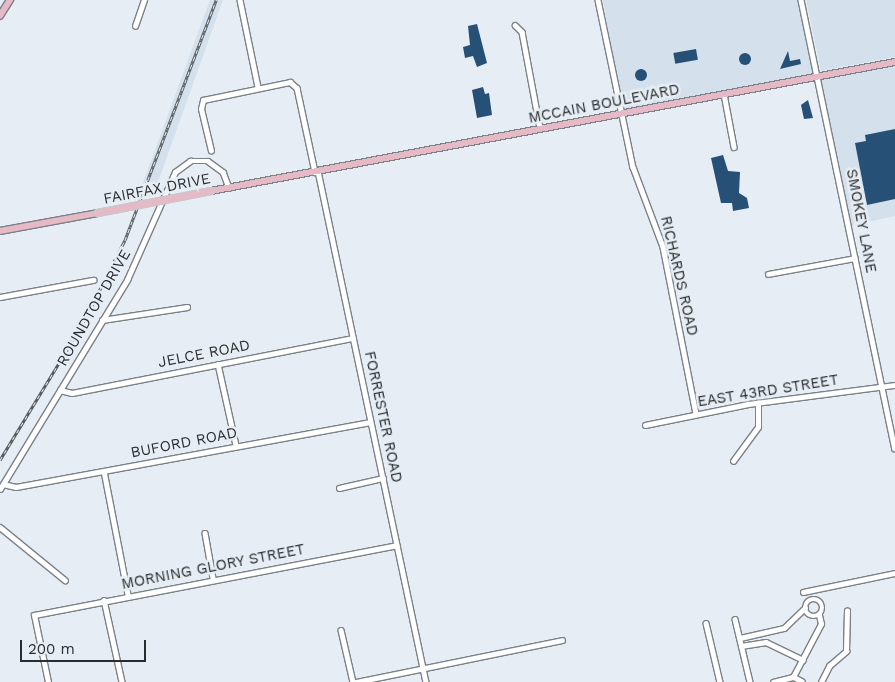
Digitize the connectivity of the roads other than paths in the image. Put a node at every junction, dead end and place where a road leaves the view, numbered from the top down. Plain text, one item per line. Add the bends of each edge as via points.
1 (10, 0) edge
2 (144, 0) edge
3 (240, 0) edge
4 (598, 0) edge
5 (801, 0) edge
6 (0, 16) edge
7 (515, 25) dead end
8 (134, 26) dead end
9 (895, 62) edge
10 (817, 76) junction
11 (258, 87) junction
12 (724, 94) junction
13 (622, 113) junction
14 (540, 128) junction
15 (734, 148) dead end
16 (211, 151) dead end
17 (316, 171) junction
18 (229, 188) junction
19 (0, 232) edge
20 (855, 258) junction
21 (768, 274) dead end
22 (93, 280) dead end
23 (0, 297) edge
24 (188, 307) dead end
25 (102, 320) junction
26 (353, 338) junction
27 (218, 364) junction
28 (895, 385) edge
29 (882, 387) junction
30 (60, 390) junction
31 (758, 403) junction
32 (696, 414) junction
33 (370, 422) junction
34 (645, 425) dead end
35 (236, 445) junction
36 (895, 448) edge
37 (733, 461) dead end
38 (104, 471) junction
39 (383, 478) junction
40 (1, 486) edge
41 (338, 488) dead end
42 (0, 527) edge
43 (205, 533) dead end
44 (396, 545) junction
45 (895, 573) edge
46 (213, 578) junction
47 (65, 580) dead end
48 (128, 595) junction
49 (104, 600) junction
50 (812, 600) junction
51 (805, 608) junction
52 (847, 611) dead end
53 (820, 615) junction
54 (735, 619) dead end
55 (706, 623) dead end
56 (340, 630) dead end
57 (740, 638) junction
58 (562, 640) dead end
59 (742, 646) junction
60 (803, 660) junction
61 (423, 669) junction
62 (793, 677) junction
63 (48, 682) edge
64 (122, 682) edge
65 (355, 682) edge
66 (426, 682) edge
67 (720, 682) edge
68 (750, 682) edge
69 (773, 682) edge
70 (802, 682) edge
71 (821, 682) edge

1 - 6 main road
2 - 8 street
3 - 11 street
4 - 13 street, RICHARDS ROAD
5 - 10 street, SMOKEY LANE
7 - 14 street via 522,32
9 - 10 main road, MCCAIN BOULEVARD
10 - 12 main road, MCCAIN BOULEVARD
10 - 20 street, SMOKEY LANE
11 - 16 street via 203,100 201,109
11 - 17 street, FORRESTER ROAD via 290,82 297,88
12 - 13 main road, MCCAIN BOULEVARD
12 - 15 street
13 - 14 main road, MCCAIN BOULEVARD
13 - 32 street, RICHARDS ROAD via 633,167 661,240
14 - 17 main road, MCCAIN BOULEVARD
17 - 18 main road, FAIRFAX DRIVE
17 - 26 street, FORRESTER ROAD
18 - 19 main road, FAIRFAX DRIVE, bridge
18 - 25 street, ROUNDTOP DRIVE via 223,172 208,161 190,161 177,170 127,280
20 - 21 street
20 - 29 street, SMOKEY LANE
22 - 23 street
24 - 25 street
25 - 30 street, ROUNDTOP DRIVE
26 - 27 street, JELCE ROAD
26 - 33 street, FORRESTER ROAD
27 - 30 street, JELCE ROAD via 72,393
27 - 35 street
28 - 29 street, EAST 43RD STREET
29 - 31 street, EAST 43RD STREET
29 - 36 street, SMOKEY LANE
30 - 40 street, ROUNDTOP DRIVE
31 - 32 street, EAST 43RD STREET
31 - 37 street via 758,427
32 - 34 street, EAST 43RD STREET
33 - 35 street, BUFORD ROAD
33 - 39 street, FORRESTER ROAD
35 - 38 street, BUFORD ROAD
38 - 40 street, BUFORD ROAD via 16,487
38 - 48 street
39 - 41 street
39 - 44 street, FORRESTER ROAD
42 - 47 street
43 - 46 street
44 - 46 street, MORNING GLORY STREET
44 - 61 street, FORRESTER ROAD
45 - 50 street via 808,591
46 - 48 street, MORNING GLORY STREET
48 - 49 street, MORNING GLORY STREET
49 - 63 street, MORNING GLORY STREET via 34,615
49 - 64 street
50 - 51 street
50 - 53 street via 823,607
51 - 53 street via 809,616
51 - 57 street via 784,628
52 - 71 street via 846,652 829,666
53 - 60 street via 821,624
54 - 57 street
55 - 67 street
56 - 65 street
57 - 59 street
58 - 61 street
59 - 60 street via 766,642
59 - 68 street
60 - 62 street
61 - 65 street
61 - 66 street, FORRESTER ROAD
62 - 69 street
62 - 70 street

